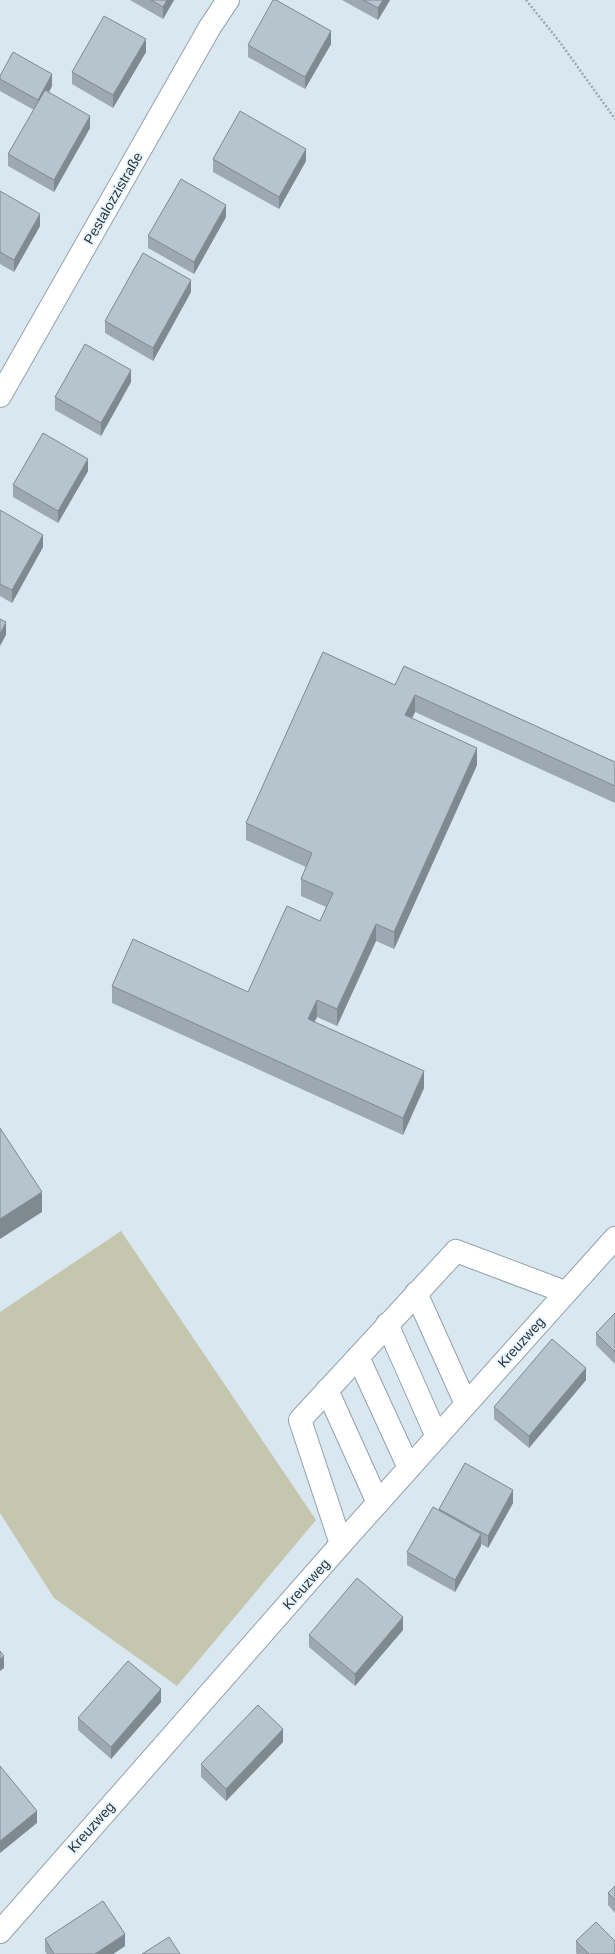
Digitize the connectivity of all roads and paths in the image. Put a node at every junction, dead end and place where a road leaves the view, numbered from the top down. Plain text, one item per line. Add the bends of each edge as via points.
1 (228, 0) edge
2 (526, 0) edge
3 (615, 120) edge
4 (0, 396) edge
5 (615, 1238) edge
6 (565, 1292) junction
7 (416, 1293) junction
8 (387, 1324) junction
9 (358, 1357) junction
10 (327, 1390) junction
11 (466, 1404) junction
12 (437, 1437) junction
13 (409, 1468) junction
14 (378, 1503) junction
15 (341, 1544) junction
16 (0, 1932) edge

1 - 4 street, Pestalozzistraße via 210,27
2 - 3 path via 559,41
5 - 6 street, Kreuzweg
6 - 7 street via 456,1251
6 - 11 street, Kreuzweg
7 - 8 street
7 - 11 street
8 - 9 street
8 - 12 street
9 - 10 street
9 - 13 street
10 - 14 street
10 - 15 street via 300,1420
11 - 12 street, Kreuzweg
12 - 13 street, Kreuzweg
13 - 14 street, Kreuzweg
14 - 15 street, Kreuzweg
15 - 16 street, Kreuzweg

